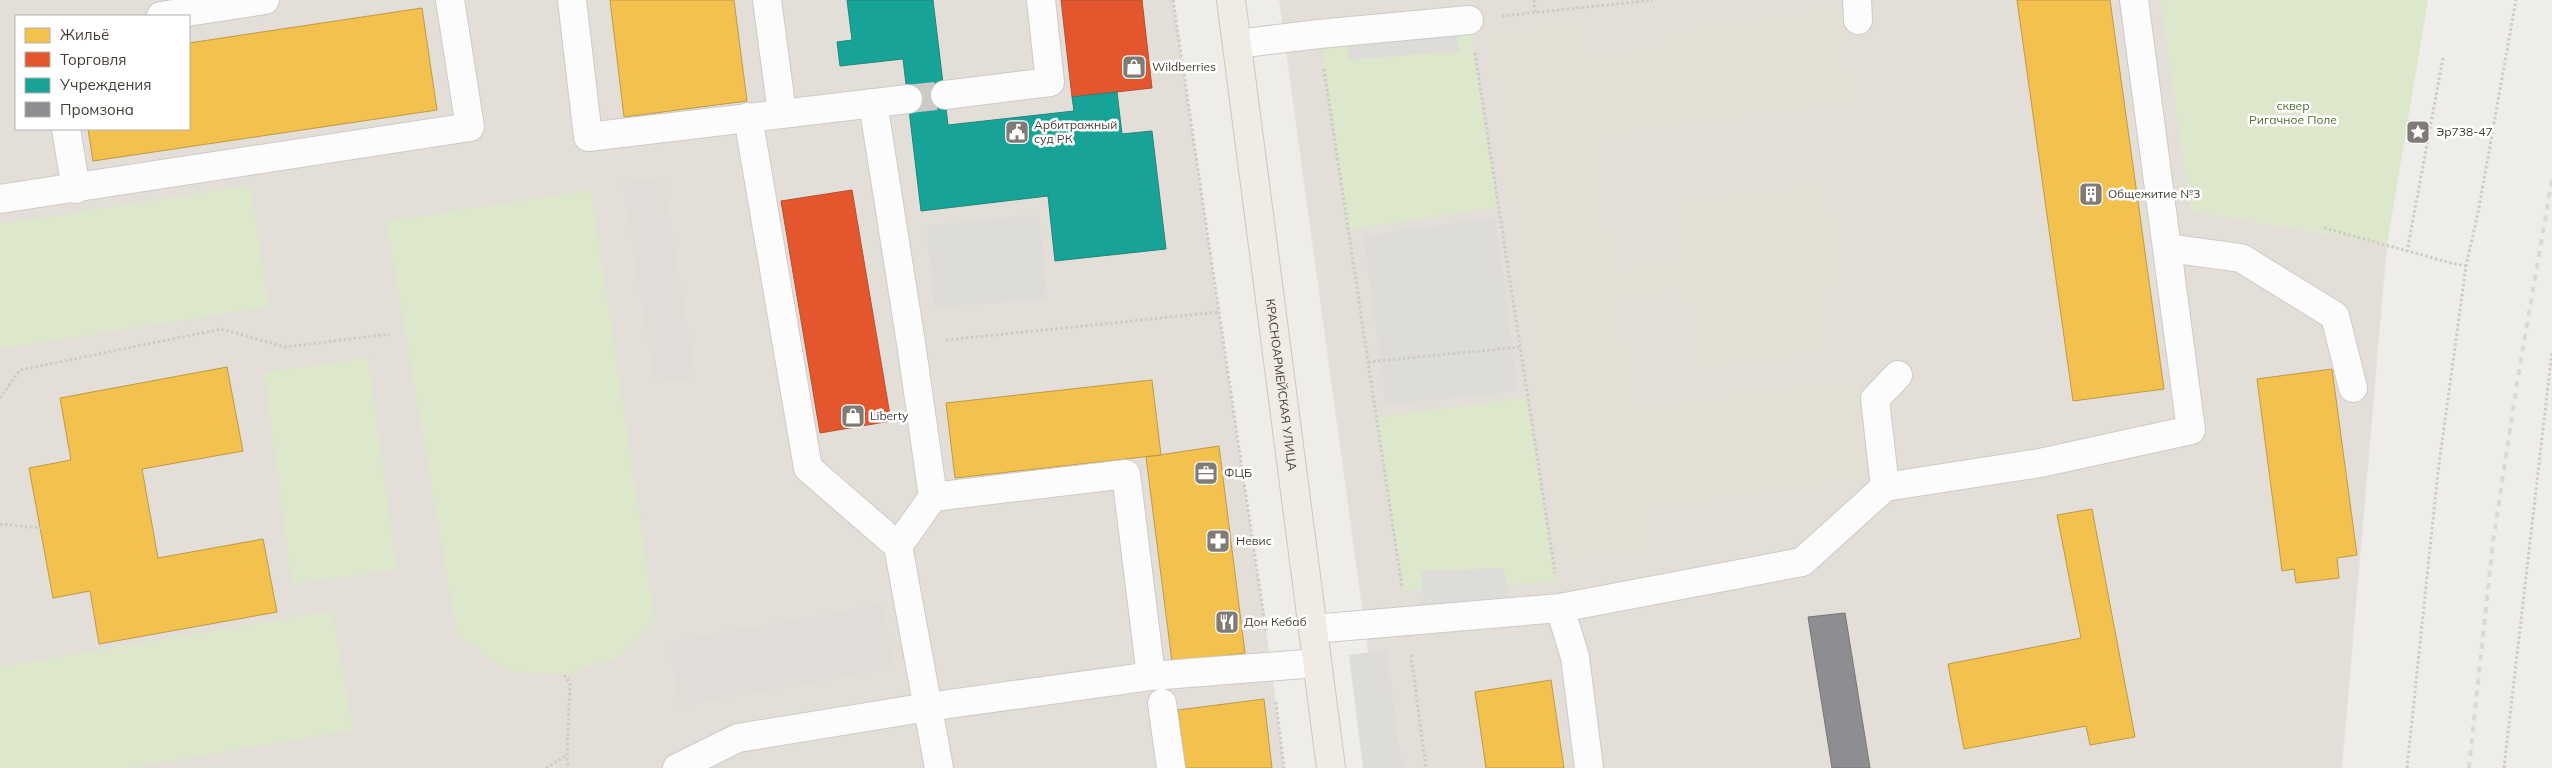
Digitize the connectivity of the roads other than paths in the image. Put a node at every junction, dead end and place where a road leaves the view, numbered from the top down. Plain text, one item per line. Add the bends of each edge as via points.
1 (265, 0) edge
2 (450, 0) edge
3 (572, 0) edge
4 (767, 0) edge
5 (1041, 0) edge
6 (1231, 0) edge
7 (2134, 0) edge
8 (1440, 11) edge
9 (168, 15) edge
10 (1469, 20) road end
11 (1237, 44) junction
12 (945, 95) tunnel mouth
13 (908, 99) tunnel mouth
14 (873, 103) junction
15 (782, 113) junction
16 (748, 117) junction
17 (66, 130) edge
18 (76, 189) junction
19 (0, 199) edge
20 (2167, 248) junction
21 (1898, 375) dead end
22 (2353, 388) dead end
23 (1885, 488) junction
24 (933, 497) junction
25 (898, 546) junction
26 (1558, 595) junction
27 (1313, 629) junction
28 (1318, 663) junction
29 (1151, 676) junction
30 (1162, 703) dead end
31 (928, 707) junction
32 (677, 768) edge
33 (939, 768) edge
34 (1171, 768) edge
35 (1331, 768) edge
36 (1589, 768) edge

1 - 9 lane
2 - 18 lane via 470,127
3 - 16 lane via 588,137
4 - 15 lane
5 - 12 lane via 1050,82
6 - 11 main road, КРАСНОАРМЕЙСКАЯ УЛИЦА
7 - 20 lane
8 - 10 lane
8 - 11 lane via 1319,34
11 - 27 main road, КРАСНОАРМЕЙСКАЯ УЛИЦА
13 - 14 lane
14 - 15 lane
14 - 24 lane
15 - 16 lane
16 - 25 lane via 808,468
17 - 18 lane
18 - 19 lane
20 - 22 lane via 2241,258 2335,316
20 - 23 lane via 2191,430 2040,463
21 - 23 lane via 1875,399
23 - 26 lane via 1802,562
24 - 25 lane
24 - 29 lane via 1126,474
25 - 31 lane
26 - 27 lane via 1407,622
26 - 36 lane via 1574,657
27 - 28 main road, КРАСНОАРМЕЙСКАЯ УЛИЦА
28 - 29 lane
28 - 35 main road, КРАСНОАРМЕЙСКАЯ УЛИЦА
29 - 31 lane
30 - 34 lane
31 - 32 lane via 738,738
31 - 33 lane

